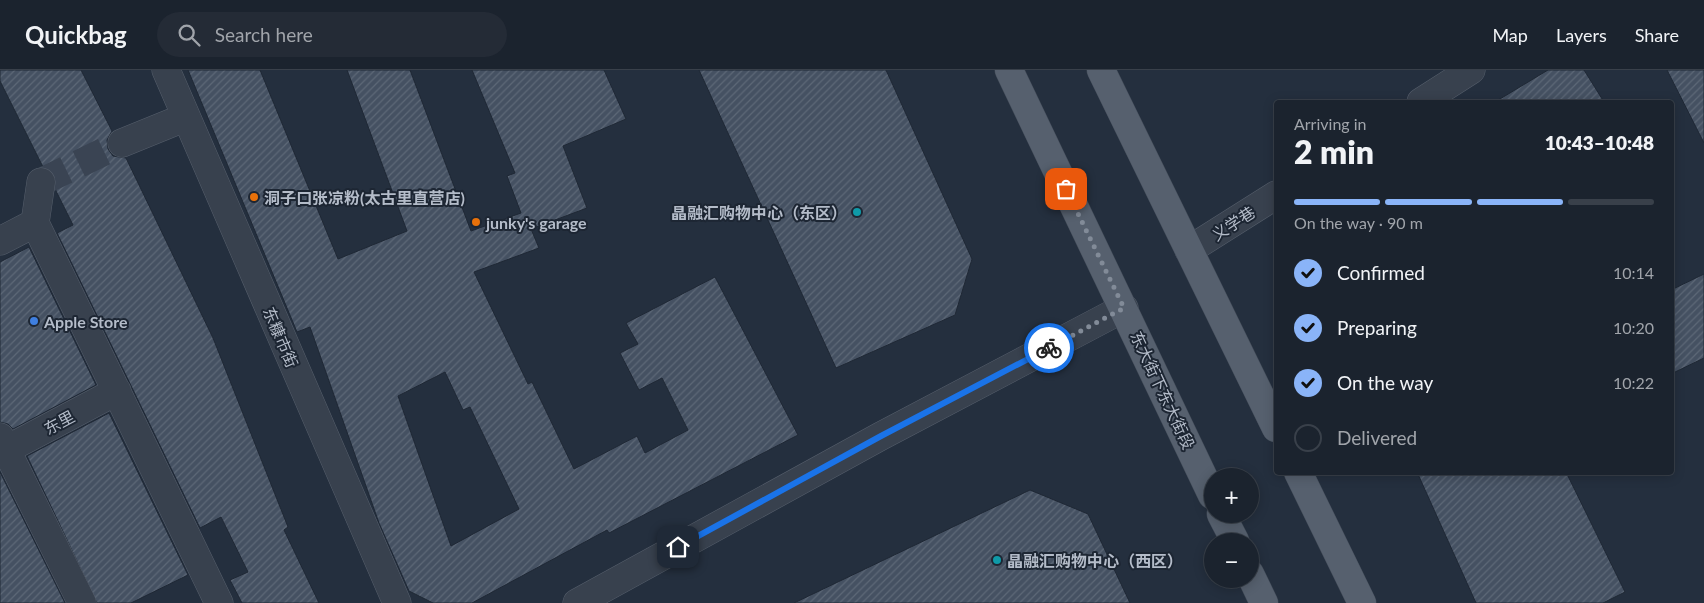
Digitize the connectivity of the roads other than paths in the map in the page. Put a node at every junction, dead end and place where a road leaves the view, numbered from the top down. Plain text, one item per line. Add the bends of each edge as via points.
1 (166, 70) edge
2 (1009, 70) edge
3 (1100, 70) edge
4 (1460, 73) edge
5 (1424, 100) edge
6 (186, 117) junction
7 (122, 143) tunnel mouth
8 (41, 182) dead end
9 (1274, 196) edge
10 (35, 223) junction
11 (0, 241) edge
12 (1189, 250) junction
13 (1124, 308) junction
14 (117, 391) junction
15 (1274, 424) edge
16 (2, 446) edge
17 (1299, 475) edge
18 (1204, 478) edge
19 (1257, 588) edge
20 (82, 603) edge
21 (220, 603) edge
22 (396, 603) edge
23 (577, 603) edge
24 (1264, 603) edge
25 (1362, 603) edge

1 - 6 street, 东糠市街
2 - 13 main road, 东大街下东大街段
3 - 12 main road
4 - 5 street
6 - 7 street
6 - 22 street, 东糠市街
8 - 10 street
9 - 12 street, 义学巷
10 - 11 street
10 - 14 street
12 - 15 main road
13 - 18 main road, 东大街下东大街段
13 - 23 street via 881,436
14 - 16 street, 东里
14 - 21 street
16 - 20 street
17 - 25 main road
19 - 24 main road

